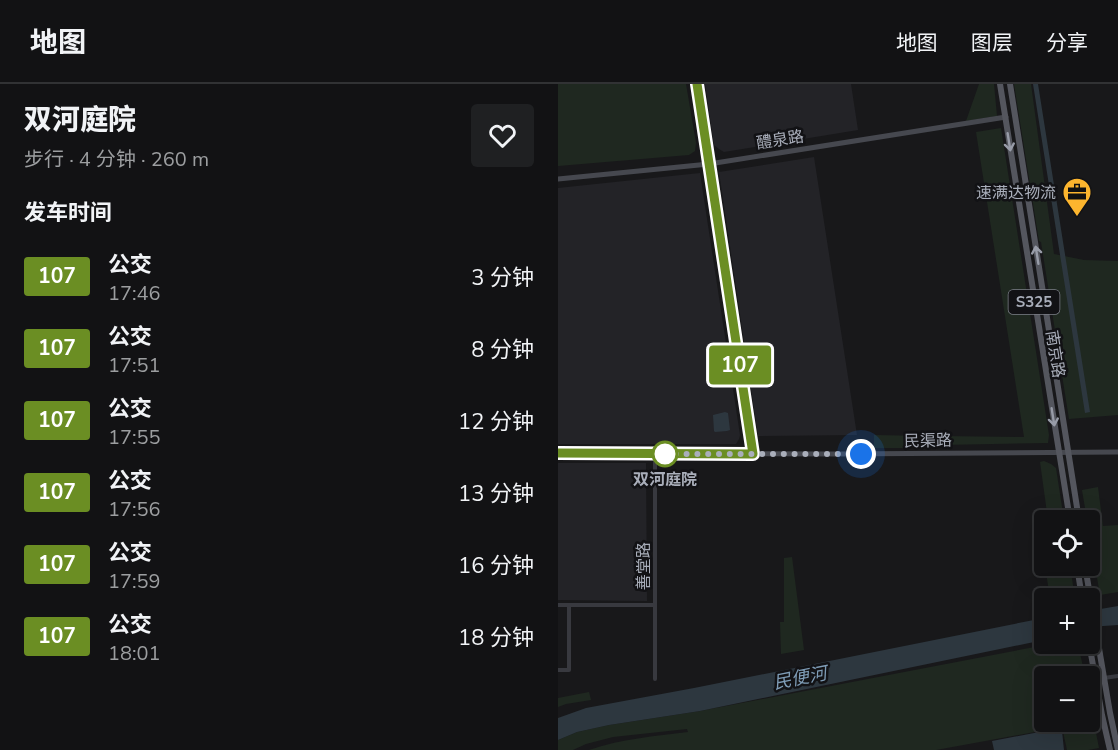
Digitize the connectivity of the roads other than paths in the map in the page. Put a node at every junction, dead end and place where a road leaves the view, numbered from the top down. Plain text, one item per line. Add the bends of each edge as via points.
1 (697, 84) edge
2 (1000, 84) edge
3 (1010, 84) edge
4 (1006, 117) junction
5 (709, 164) junction
6 (558, 179) edge
7 (1059, 452) junction
8 (1069, 452) junction
9 (1118, 452) edge
10 (558, 453) edge
11 (655, 454) junction
12 (753, 454) junction
13 (1068, 510) edge
14 (1078, 510) edge
15 (1087, 576) edge
16 (558, 605) edge
17 (569, 605) junction
18 (655, 605) junction
19 (1091, 654) edge
20 (558, 670) edge
21 (1118, 676) edge
22 (1104, 678) junction
23 (655, 679) dead end
24 (1110, 750) edge
25 (1118, 750) edge

1 - 5 street
2 - 4 main road, 南京路 / S325
8 -> 3 main road, 南京路 / S325
4 - 5 street, 醴泉路
4 -> 7 main road, 南京路 / S325
5 - 6 street, 醴泉路
5 - 12 street
7 - 8 street, 民渠路
7 - 12 street, 民渠路
7 - 13 main road, 南京路 / S325
8 - 9 street, 民渠路
8 - 14 main road, 南京路 / S325
10 - 11 street, 民渠路
11 - 12 street, 民渠路
11 - 18 street, 善堂路
15 - 22 main road
16 - 17 street
17 - 18 street
17 - 20 street via 569,670
18 - 23 street, 善堂路
19 - 24 main road
21 - 22 street
22 - 25 main road

